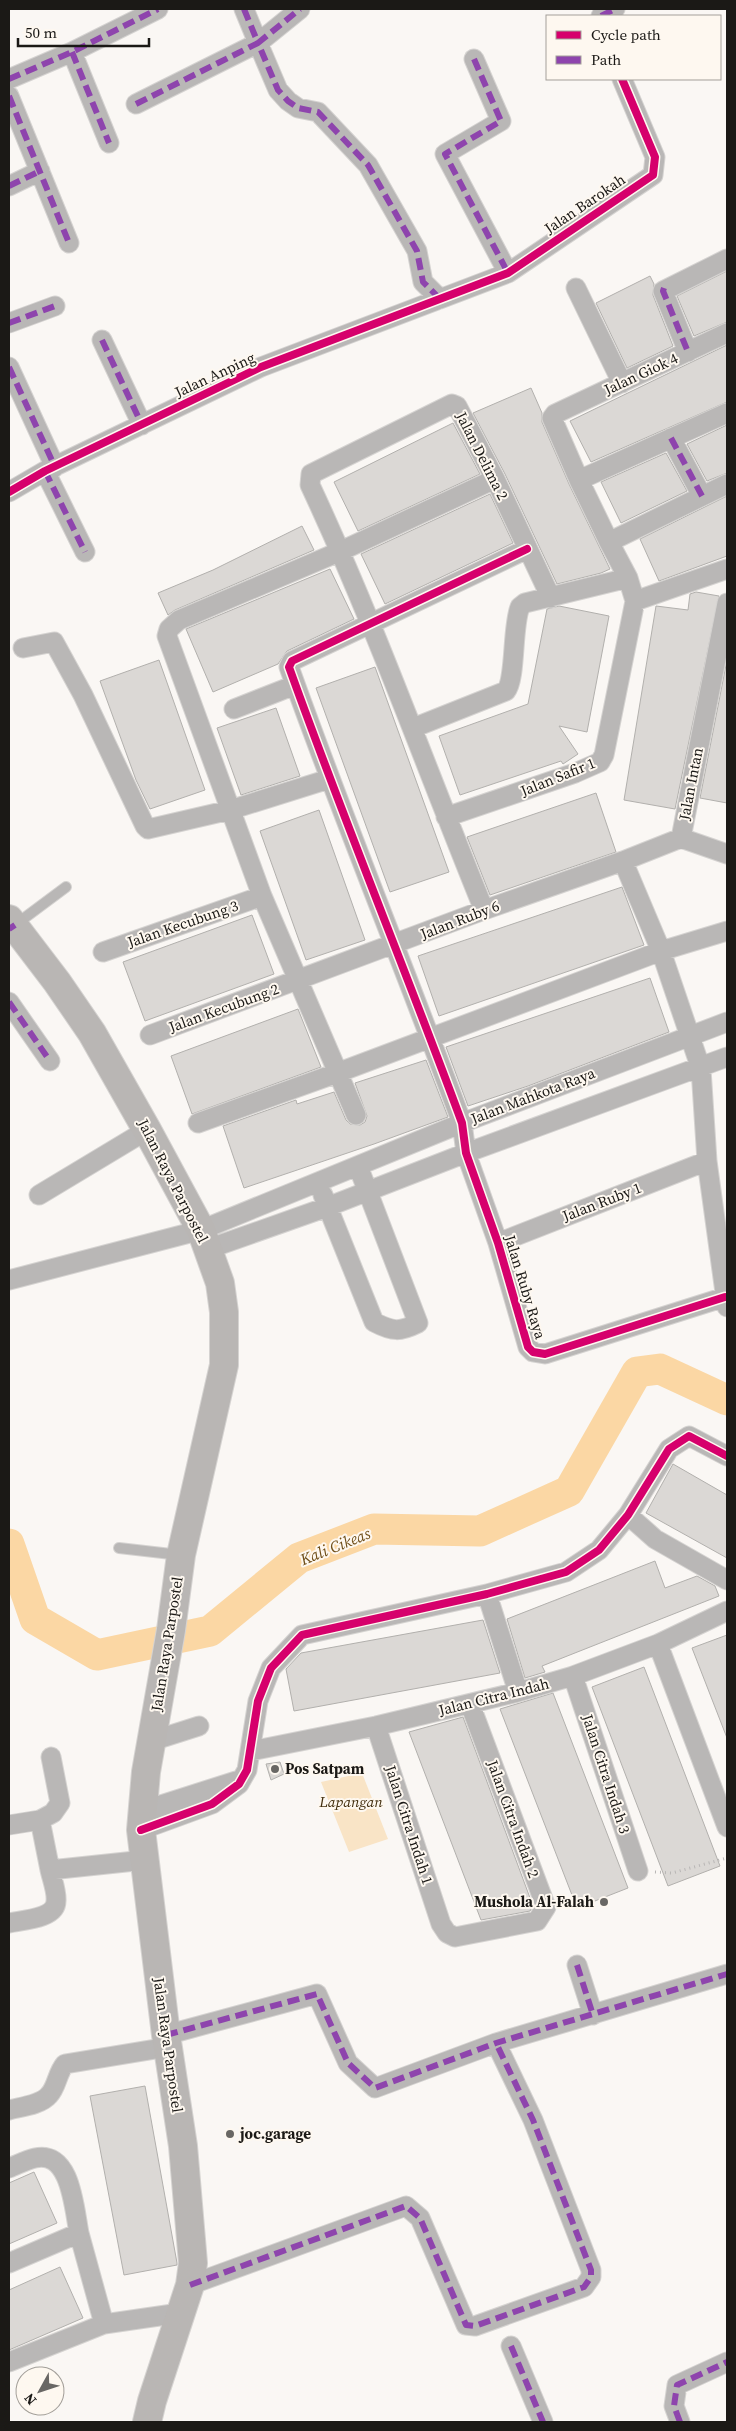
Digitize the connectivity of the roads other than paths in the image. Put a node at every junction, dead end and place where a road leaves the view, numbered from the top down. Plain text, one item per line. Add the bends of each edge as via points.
1 (244, 9) edge
2 (300, 9) edge
3 (616, 9) edge
4 (146, 11) edge
5 (603, 15) edge
6 (258, 43) junction
7 (72, 52) junction
8 (474, 59) dead end
9 (9, 80) edge
10 (622, 80) edge
11 (9, 96) edge
12 (136, 104) dead end
13 (109, 143) dead end
14 (40, 172) junction
15 (9, 186) edge
16 (69, 243) dead end
17 (727, 259) edge
18 (508, 273) junction
19 (576, 288) dead end
20 (440, 299) junction
21 (55, 306) dead end
22 (9, 323) edge
23 (727, 333) edge
24 (102, 340) dead end
25 (688, 352) junction
26 (9, 367) edge
27 (622, 383) junction
28 (727, 413) edge
29 (142, 425) junction
30 (671, 438) junction
31 (50, 469) junction
32 (495, 478) junction
33 (579, 480) junction
34 (727, 484) edge
35 (9, 492) edge
36 (702, 496) junction
37 (609, 542) junction
38 (527, 549) junction
39 (341, 551) junction
40 (85, 552) dead end
41 (727, 569) edge
42 (628, 578) junction
43 (551, 598) junction
44 (635, 602) junction
45 (727, 603) edge
46 (370, 624) junction
47 (23, 648) dead end
48 (295, 685) junction
49 (234, 709) dead end
50 (413, 728) junction
51 (329, 779) junction
52 (230, 810) junction
53 (446, 817) junction
54 (681, 838) junction
55 (727, 854) edge
56 (623, 861) junction
57 (66, 887) dead end
58 (262, 896) junction
59 (484, 910) junction
60 (11, 924) edge
61 (727, 930) edge
62 (395, 944) junction
63 (661, 951) junction
64 (103, 952) dead end
65 (298, 981) junction
66 (9, 1002) edge
67 (727, 1022) edge
68 (150, 1035) dead end
69 (690, 1036) junction
70 (430, 1038) junction
71 (727, 1058) edge
72 (50, 1061) dead end
73 (701, 1069) junction
74 (337, 1073) junction
75 (356, 1115) dead end
76 (198, 1123) dead end
77 (462, 1124) junction
78 (147, 1130) junction
79 (466, 1153) junction
80 (707, 1161) junction
81 (358, 1166) junction
82 (319, 1182) junction
83 (368, 1192) junction
84 (39, 1194) dead end
85 (327, 1207) junction
86 (205, 1240) junction
87 (498, 1243) junction
88 (9, 1280) edge
89 (726, 1302) edge
90 (727, 1456) edge
91 (628, 1515) junction
92 (119, 1548) dead end
93 (181, 1555) junction
94 (727, 1580) edge
95 (487, 1594) junction
96 (727, 1611) edge
97 (658, 1644) junction
98 (573, 1676) junction
99 (518, 1692) junction
100 (470, 1704) junction
101 (199, 1726) dead end
102 (376, 1726) junction
103 (154, 1729) junction
104 (251, 1751) junction
105 (51, 1757) dead end
106 (40, 1820) junction
107 (142, 1821) junction
108 (9, 1825) edge
109 (727, 1827) edge
110 (145, 1860) junction
111 (50, 1870) junction
112 (638, 1871) road end
113 (9, 1923) edge
114 (441, 1924) joint
115 (577, 1964) dead end
116 (727, 1974) edge
117 (593, 2015) junction
118 (167, 2041) junction
119 (496, 2043) junction
120 (9, 2110) edge
121 (9, 2168) edge
122 (79, 2233) junction
123 (9, 2263) edge
124 (190, 2285) junction
125 (180, 2313) junction
126 (104, 2324) junction
127 (511, 2346) dead end
128 (9, 2362) edge
129 (727, 2362) edge
130 (147, 2422) edge
131 (543, 2422) edge
132 (680, 2422) edge

1 - 6 street
2 - 6 street
3 - 5 street
4 - 7 street
6 - 12 street
6 - 20 street via 278,90 298,108 318,112 368,165 417,251 423,282
7 - 9 street
7 - 13 street
8 - 18 street via 502,121 445,154
10 - 18 street, Jalan Barokah via 655,157 653,175
11 - 14 street
14 - 15 street
14 - 16 street
17 - 25 street via 663,291
18 - 20 street, Jalan Barokah
19 - 27 street
20 - 29 street, Jalan Anping via 261,367
21 - 22 street
23 - 25 street, Jalan Giok 4
24 - 29 street
25 - 27 street, Jalan Giok 4
26 - 31 street
27 - 33 street, Jalan Giok 4 via 552,418
28 - 30 street
29 - 31 street, Jalan Anping
30 - 33 street
30 - 36 street
31 - 35 street, Jalan Anping
31 - 40 street
32 - 38 street, Jalan Delima 2
32 - 39 street
32 - 39 street, Jalan Delima 2 via 461,409 452,404 311,474 310,485
33 - 37 street
34 - 36 street
36 - 37 street
37 - 42 street
38 - 43 street, Jalan Delima 2
38 - 46 street
39 - 46 street
39 - 52 street via 179,620 169,629 167,636
41 - 44 street
42 - 43 street
42 - 44 street
43 - 50 street via 520,607 510,686 506,691
44 - 53 street, Jalan Safir 1 via 600,762
45 - 54 street, Jalan Intan
46 - 48 street, Jalan Ruby Raya via 292,661 289,667
46 - 50 street
47 - 52 street via 54,642 83,695 144,826 152,829
48 - 49 street
48 - 51 street, Jalan Ruby Raya
50 - 53 street
51 - 52 street
51 - 62 street, Jalan Ruby Raya
52 - 58 street
53 - 59 street
54 - 55 street
54 - 56 street, Jalan Intan
56 - 59 street, Jalan Ruby 6
56 - 63 street
57 - 60 lane
58 - 64 street, Jalan Kecubung 3
58 - 65 street
59 - 62 street, Jalan Ruby 6
60 - 78 main road, Jalan Raya Parpostel via 92,1033
61 - 63 street
62 - 65 street, Jalan Ruby 6
62 - 70 street, Jalan Ruby Raya
63 - 69 street
63 - 70 street
65 - 68 street, Jalan Kecubung 2
65 - 74 street
66 - 72 street
67 - 69 street, Jalan Mahkota Raya
69 - 73 street
69 - 77 street, Jalan Mahkota Raya
70 - 74 street
70 - 77 street, Jalan Ruby Raya
71 - 73 street, Jalan Mahkota Raya
73 - 79 street, Jalan Mahkota Raya
73 - 80 street
74 - 75 street
74 - 76 street
77 - 79 street, Jalan Ruby Raya
77 - 81 street, Jalan Mahkota Raya
78 - 84 street
78 - 86 main road, Jalan Raya Parpostel
79 - 83 street, Jalan Mahkota Raya
79 - 87 street, Jalan Ruby Raya
80 - 87 street, Jalan Ruby 1
80 - 89 street
81 - 82 street, Jalan Mahkota Raya
81 - 83 street
82 - 85 street
82 - 86 street, Jalan Mahkota Raya
83 - 85 street, Jalan Mahkota Raya
83 - 85 street via 418,1323 402,1331 384,1328 374,1322
85 - 86 street, Jalan Mahkota Raya
86 - 88 street
86 - 93 main road, Jalan Raya Parpostel via 220,1284 224,1312 224,1364
87 - 89 street, Jalan Ruby Raya via 528,1347 539,1354
90 - 91 street via 689,1436 670,1449
91 - 94 street via 655,1539
91 - 95 street via 599,1550 566,1572
92 - 93 lane
93 - 103 main road, Jalan Raya Parpostel
95 - 99 street
95 - 104 street via 302,1635 271,1668 258,1701
96 - 97 street, Jalan Citra Indah
97 - 98 street, Jalan Citra Indah
97 - 109 street
98 - 99 street, Jalan Citra Indah
98 - 112 street, Jalan Citra Indah 3
99 - 100 street, Jalan Citra Indah
100 - 102 street, Jalan Citra Indah
100 - 114 street, Jalan Citra Indah 2 via 546,1907 537,1921 455,1937 447,1933
101 - 103 street
102 - 104 street, Jalan Citra Indah
102 - 114 street, Jalan Citra Indah 1
103 - 107 main road, Jalan Raya Parpostel
104 - 107 street via 242,1779
105 - 106 street via 60,1803 53,1813
106 - 108 street
106 - 111 street
107 - 110 main road, Jalan Raya Parpostel
110 - 111 street
110 - 118 main road, Jalan Raya Parpostel
111 - 113 street via 56,1902 54,1908 44,1915
115 - 117 street
116 - 117 street
117 - 119 street
118 - 119 street via 317,1994 348,2062 375,2088
118 - 120 street via 65,2064 50,2095 41,2101
118 - 124 main road, Jalan Raya Parpostel via 183,2146 193,2263
119 - 124 street via 533,2120 591,2270 591,2277 584,2287 475,2326 466,2324 420,2218 406,2206
121 - 122 street via 35,2158 57,2161 66,2174
122 - 123 street
122 - 126 street
124 - 125 main road, Jalan Raya Parpostel
125 - 126 street
125 - 130 main road, Jalan Raya Parpostel
126 - 128 street
127 - 131 street
129 - 132 street via 677,2385 674,2406

